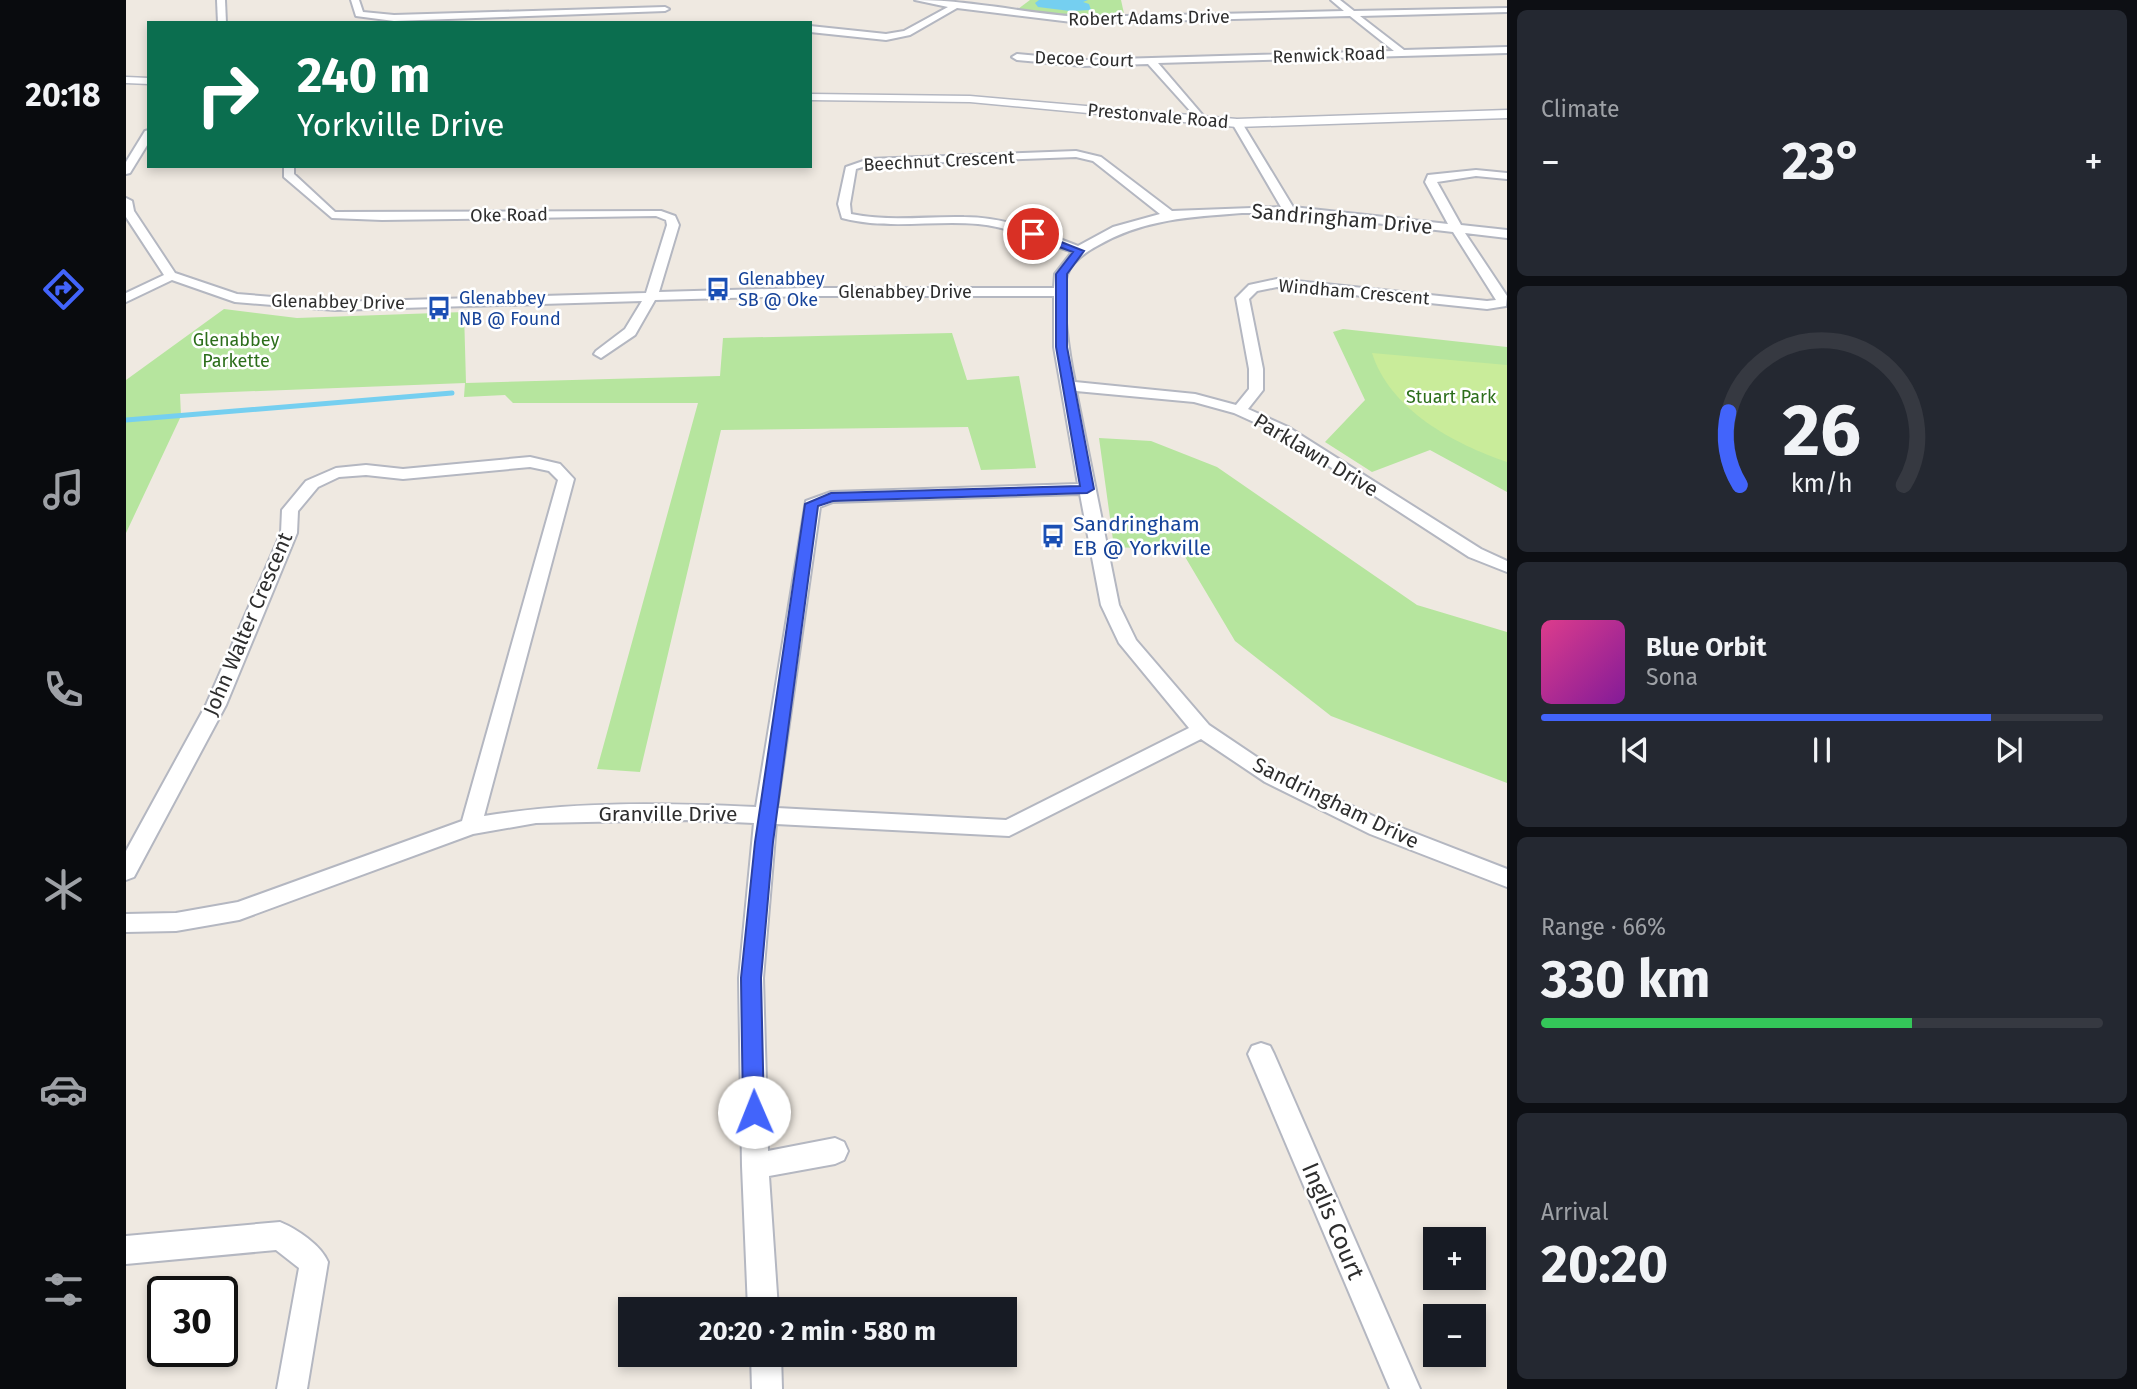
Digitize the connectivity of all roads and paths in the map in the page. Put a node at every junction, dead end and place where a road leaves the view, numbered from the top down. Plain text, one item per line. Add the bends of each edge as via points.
1 (221, 0) edge
2 (355, 0) edge
3 (919, 0) edge
4 (1335, 0) edge
5 (1463, 0) edge
6 (960, 3) edge
7 (666, 4) edge
8 (1480, 9) junction
9 (1507, 10) edge
10 (1353, 13) junction
11 (222, 21) edge
12 (812, 29) edge
13 (1507, 50) edge
14 (1402, 53) junction
15 (1017, 57) dead end
16 (1151, 61) junction
17 (126, 80) edge
18 (147, 80) edge
19 (812, 97) edge
20 (1507, 114) edge
21 (1202, 121) junction
22 (1237, 122) junction
23 (147, 137) edge
24 (289, 168) edge
25 (126, 171) edge
26 (1507, 176) edge
27 (126, 201) edge
28 (1289, 210) junction
29 (1170, 215) junction
30 (1457, 229) junction
31 (1507, 234) edge
32 (1079, 251) junction
33 (171, 276) junction
34 (1060, 292) junction
35 (651, 297) junction
36 (126, 298) edge
37 (601, 354) dead end
38 (1068, 386) junction
39 (1239, 410) junction
40 (1087, 489) junction
41 (1507, 567) edge
42 (1202, 730) junction
43 (766, 814) junction
44 (471, 826) junction
45 (126, 871) edge
46 (1507, 878) edge
47 (126, 923) edge
48 (1261, 1054) dead end
49 (835, 1151) dead end
50 (755, 1166) junction
51 (126, 1250) edge
52 (762, 1297) edge
53 (766, 1367) edge
54 (292, 1389) edge
55 (768, 1389) edge
56 (1405, 1389) edge

1 - 11 street
2 - 7 street via 359,13 394,18
3 - 6 street, Robert Adams Drive
4 - 10 street
5 - 8 street
6 - 10 street, Robert Adams Drive via 1080,20 1195,13
6 - 12 street via 906,33 886,37
8 - 9 street, Robert Adams Drive
8 - 10 street, Robert Adams Drive
10 - 14 street
13 - 14 street, Renwick Road
14 - 16 street, Renwick Road
15 - 16 street, Decoe Court via 1067,62
16 - 21 street
17 - 18 street
19 - 21 street, Prestonvale Road via 982,100
20 - 22 street, Prestonvale Road
21 - 22 street, Prestonvale Road
22 - 28 street
23 - 25 street
24 - 35 street, Oke Road via 288,175 332,215 657,212 671,218 673,225
26 - 30 street via 1432,177
27 - 33 street
28 - 29 street, Sandringham Drive
28 - 30 street, Sandringham Drive
29 - 32 street, Sandringham Drive via 1117,229
29 - 32 street, Beechnut Crescent via 1097,159 1076,154 869,162 852,167 846,215 867,222 967,220 1009,225
30 - 31 street, Sandringham Drive
30 - 39 street, Windham Crescent via 1501,303 1277,283 1253,288 1242,298 1256,390
32 - 34 street, Sandringham Drive via 1061,274
33 - 35 street, Glenabbey Drive via 236,298 335,306
33 - 36 street
34 - 35 street, Glenabbey Drive
34 - 38 street, Sandringham Drive via 1061,347
35 - 37 street via 630,332
38 - 39 street, Parklawn Drive via 1195,398
38 - 40 street, Sandringham Drive
39 - 41 street, Parklawn Drive via 1283,430 1475,553
40 - 42 street, Sandringham Drive via 1110,606 1128,643
40 - 43 street via 831,497 812,504
42 - 43 street, Granville Drive via 1009,828
42 - 46 street, Sandringham Drive via 1272,777 1378,828
43 - 44 street, Granville Drive via 536,815
43 - 50 street via 751,978
44 - 45 street, John Walter Crescent via 566,479 554,467 530,462 403,474 336,473 312,484 290,510 289,533 216,705
44 - 47 street, Granville Drive via 239,911 176,922
48 - 56 street, Inglis Court
49 - 50 street
50 - 52 street
51 - 54 street via 280,1236 314,1262
53 - 55 street

